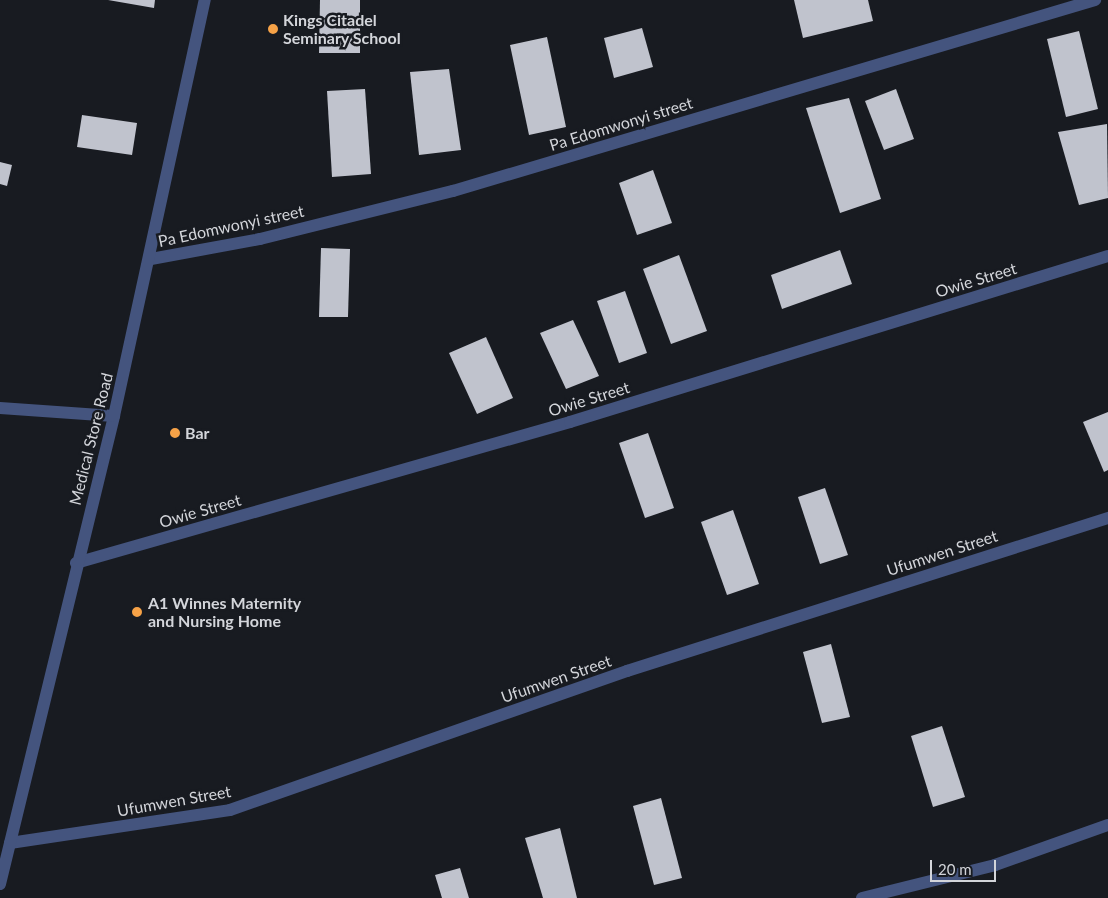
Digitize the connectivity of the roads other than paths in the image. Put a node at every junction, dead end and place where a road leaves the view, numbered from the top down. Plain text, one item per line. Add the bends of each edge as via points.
1 (205, 0) edge
2 (1095, 0) edge
3 (1108, 256) edge
4 (151, 259) junction
5 (0, 408) edge
6 (114, 416) junction
7 (1108, 518) edge
8 (76, 563) junction
9 (1108, 826) edge
10 (10, 843) junction
11 (0, 884) edge
12 (862, 898) edge

1 - 4 street, Medical Store Road
2 - 4 street, Pa Edomwonyi street via 453,191 260,239
3 - 8 street, Owie Street via 570,422
4 - 6 street, Medical Store Road
5 - 6 street
6 - 8 street, Medical Store Road
7 - 10 street, Ufumwen Street via 627,671 230,810
8 - 10 street, Medical Store Road
9 - 12 street via 995,865
10 - 11 street, Medical Store Road

